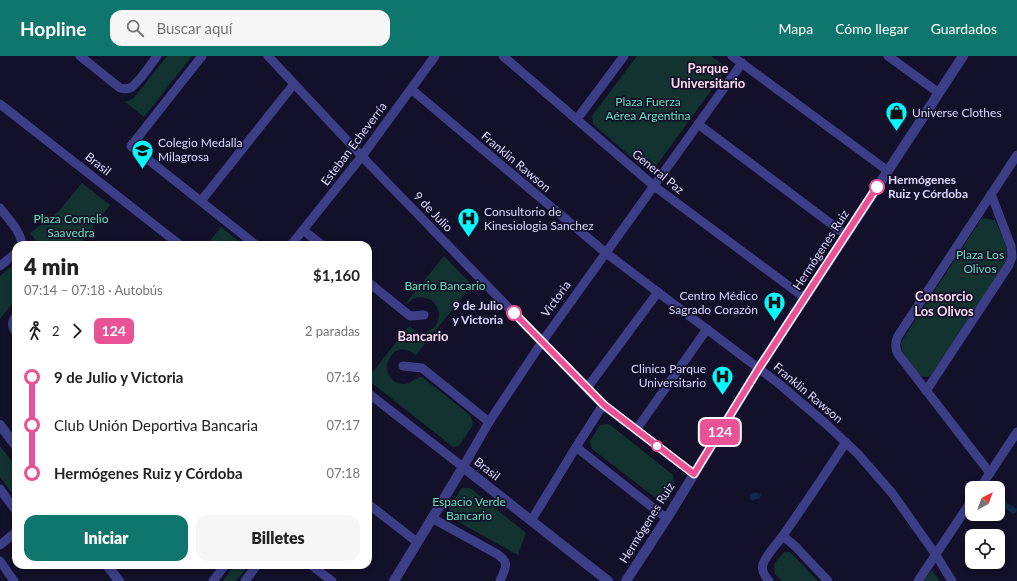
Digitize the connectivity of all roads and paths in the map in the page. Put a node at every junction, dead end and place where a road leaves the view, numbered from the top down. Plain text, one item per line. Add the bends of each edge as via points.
1 (80, 56) edge
2 (157, 56) edge
3 (202, 56) edge
4 (268, 56) edge
5 (435, 56) edge
6 (503, 56) edge
7 (624, 56) edge
8 (732, 56) edge
9 (888, 56) edge
10 (963, 56) edge
11 (742, 63) junction
12 (294, 84) junction
13 (411, 89) junction
14 (939, 93) junction
15 (0, 104) edge
16 (577, 120) junction
17 (698, 124) junction
18 (1017, 155) edge
19 (362, 156) junction
20 (888, 171) junction
21 (654, 186) junction
22 (991, 194) junction
23 (201, 201) junction
24 (0, 208) edge
25 (303, 230) junction
26 (846, 235) junction
27 (22, 241) edge
28 (175, 241) edge
29 (251, 241) edge
30 (294, 241) edge
31 (317, 241) edge
32 (606, 252) junction
33 (12, 256) edge
34 (0, 266) edge
35 (372, 285) edge
36 (658, 292) junction
37 (805, 298) junction
38 (424, 315) dead end
39 (707, 329) junction
40 (542, 342) junction
41 (403, 366) dead end
42 (759, 368) junction
43 (587, 388) junction
44 (926, 391) junction
45 (372, 400) edge
46 (604, 405) junction
47 (489, 422) junction
48 (0, 425) edge
49 (636, 430) junction
50 (1017, 432) edge
51 (12, 441) edge
52 (846, 442) junction
53 (576, 447) junction
54 (462, 467) junction
55 (990, 473) junction
56 (694, 474) junction
57 (985, 481) edge
58 (0, 489) edge
59 (12, 506) edge
60 (372, 507) edge
61 (965, 511) edge
62 (432, 518) junction
63 (666, 518) junction
64 (532, 521) junction
65 (12, 535) edge
66 (783, 536) junction
67 (417, 542) junction
68 (0, 545) edge
69 (936, 555) junction
70 (0, 561) edge
71 (110, 569) edge
72 (221, 569) edge
73 (254, 569) edge
74 (316, 569) edge
75 (14, 581) edge
76 (119, 581) edge
77 (213, 581) edge
78 (245, 581) edge
79 (332, 581) edge
80 (394, 581) edge
81 (500, 581) edge
82 (608, 581) edge
83 (626, 581) edge
84 (769, 581) edge
85 (828, 581) edge
86 (918, 581) edge
87 (952, 581) edge

1 - 2 street via 120,88 125,89 136,84
3 - 23 street via 131,146
4 - 12 street, 9 de Julio
5 - 13 street, Esteban Echeverría
6 - 16 street, General Paz
7 - 16 street
8 - 11 street
9 - 14 street
10 - 14 street, Hermógenes Ruiz
11 - 17 street, Victoria
11 - 20 street
12 - 19 street, 9 de Julio
12 - 23 street
13 - 19 street, Esteban Echeverría
13 - 32 street, Franklin Rawson
14 - 20 street, Hermógenes Ruiz
15 - 28 street, Brasil
16 - 21 street, General Paz
17 - 21 street, Victoria
17 - 26 street
18 - 22 street
19 - 25 street, Esteban Echeverría
19 - 40 street, 9 de Julio
20 - 26 street, Hermógenes Ruiz
21 - 32 street, Victoria
21 - 37 street, General Paz
22 - 44 street via 1011,246 1012,257
22 - 44 street via 898,336 898,354
23 - 29 street
24 - 27 street
25 - 30 street, Esteban Echeverría
25 - 31 street
26 - 37 street, Hermógenes Ruiz
32 - 36 street, Franklin Rawson
32 - 40 street, Victoria
33 - 34 street
35 - 38 street via 410,316
36 - 39 street, Franklin Rawson
36 - 43 street
37 - 42 street, Hermógenes Ruiz
39 - 42 street, Franklin Rawson
39 - 49 street
40 - 43 street, 9 de Julio
40 - 47 street, Victoria
41 - 47 street via 422,368
42 - 52 street, Franklin Rawson
42 - 56 street, Hermógenes Ruiz
43 - 46 street, 9 de Julio
44 - 55 street
45 - 54 street, Brasil
46 - 49 street, 9 de Julio
46 - 53 street
47 - 54 street, Victoria
48 - 51 street
49 - 56 street, 9 de Julio
50 - 55 street
52 - 66 street
52 - 69 street, Franklin Rawson via 892,494
53 - 63 street
53 - 64 street
54 - 62 street, Victoria
54 - 64 street, Brasil
55 - 57 street
56 - 63 street, Hermógenes Ruiz
58 - 59 street
60 - 67 street
61 - 69 street
62 - 67 street, Victoria
62 - 81 street via 505,560
63 - 83 street, Hermógenes Ruiz
64 - 82 street, Brasil
65 - 68 street
66 - 84 street via 763,564 762,570
66 - 85 street
67 - 80 street, Victoria
69 - 86 street
69 - 87 street, Franklin Rawson
70 - 75 street
71 - 76 street
72 - 77 street
73 - 78 street
74 - 79 street

